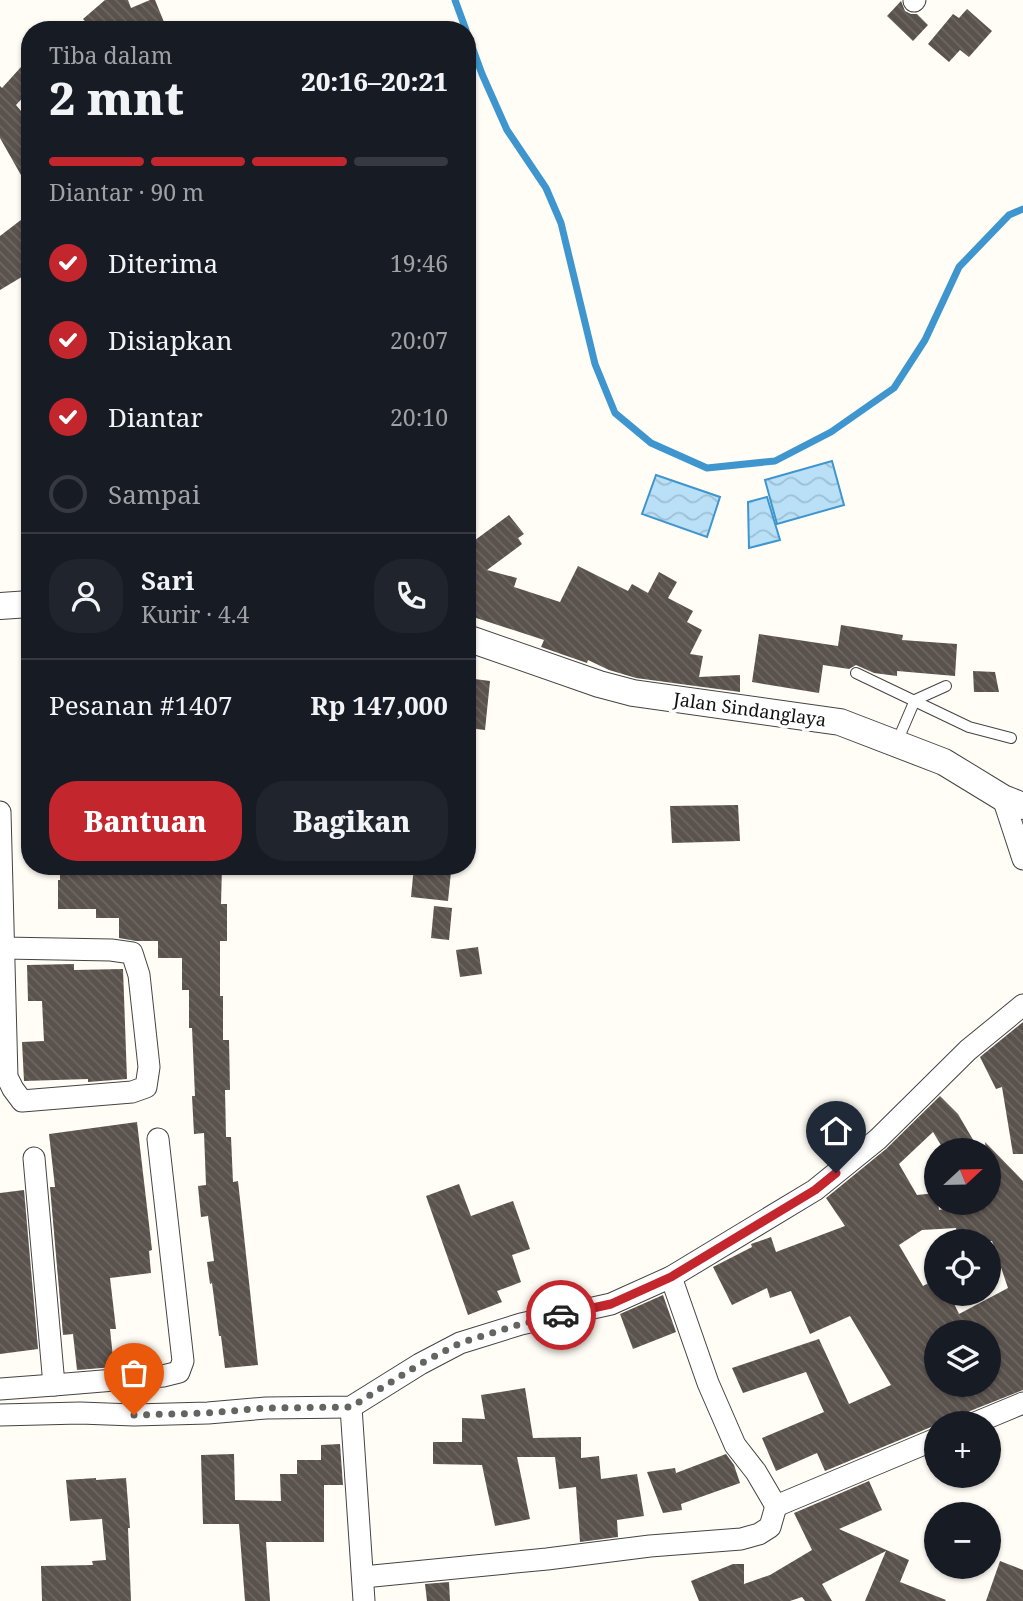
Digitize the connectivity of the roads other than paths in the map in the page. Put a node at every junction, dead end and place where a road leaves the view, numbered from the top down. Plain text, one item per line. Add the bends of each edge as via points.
1 (21, 605) edge
2 (0, 606) edge
3 (476, 641) edge
4 (856, 673) dead end
5 (946, 686) dead end
6 (915, 700) junction
7 (1011, 738) dead end
8 (897, 742) junction
9 (1013, 802) edge
10 (0, 812) edge
11 (1023, 859) edge
12 (4, 948) junction
13 (1023, 1005) edge
14 (158, 1139) dead end
15 (34, 1158) dead end
16 (671, 1277) junction
17 (54, 1385) junction
18 (0, 1390) edge
19 (1023, 1403) edge
20 (351, 1407) junction
21 (1001, 1412) edge
22 (0, 1415) edge
23 (924, 1444) edge
24 (776, 1506) junction
25 (363, 1577) junction
26 (364, 1601) edge

1 - 2 street
3 - 8 street, Jalan Sindanglaya via 633,694 840,722
4 - 6 lane
5 - 6 lane
6 - 7 lane via 969,727
6 - 8 lane
8 - 9 street, Jalan Sindanglaya via 944,762
9 - 11 street
10 - 12 street
12 - 12 street via 132,953 139,975 149,1067 146,1087 22,1101 7,1077
13 - 16 street via 968,1051 878,1139 815,1190
14 - 17 street via 183,1361 179,1372
15 - 17 street
16 - 20 street via 611,1304 460,1343
16 - 24 street via 735,1445
17 - 18 street
19 - 21 street
20 - 22 street
20 - 25 street
23 - 24 street
24 - 25 street via 770,1527 741,1539
25 - 26 street

